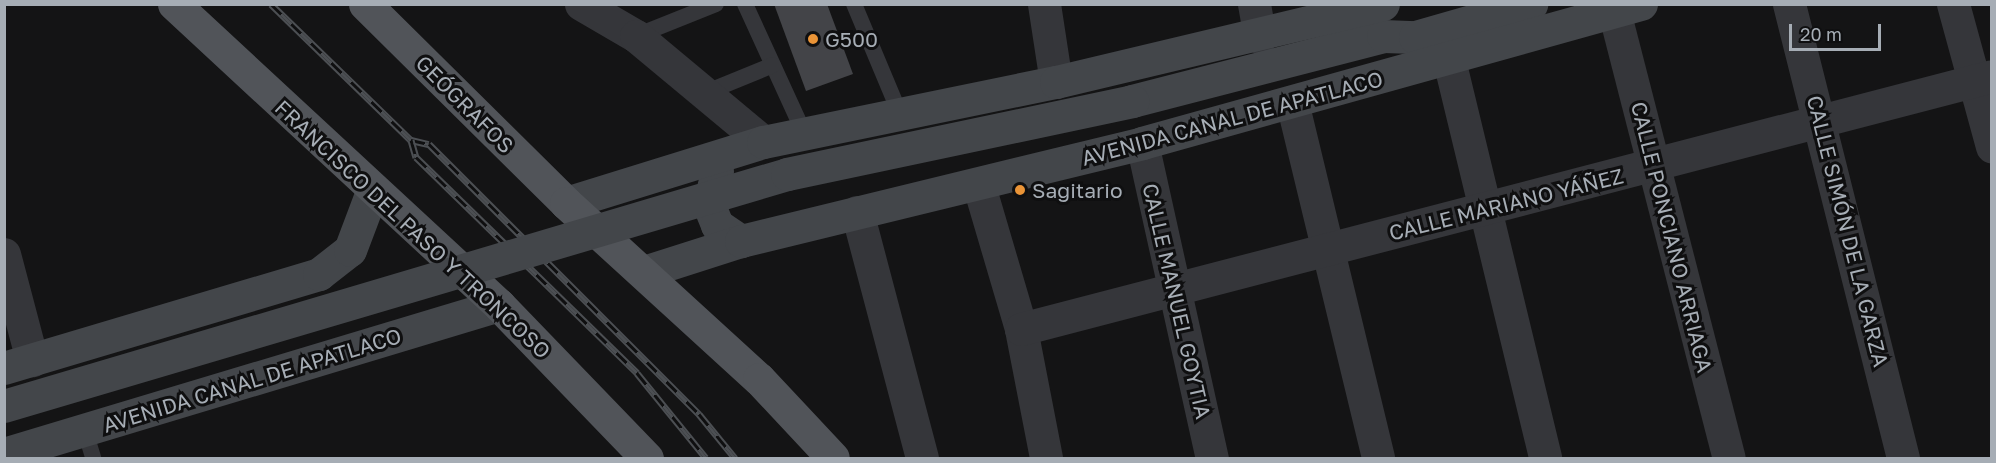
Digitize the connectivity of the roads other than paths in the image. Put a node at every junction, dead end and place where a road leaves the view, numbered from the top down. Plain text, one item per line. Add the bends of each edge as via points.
1 (174, 4) edge
2 (365, 4) edge
3 (581, 4) edge
4 (716, 4) edge
5 (745, 4) edge
6 (854, 4) edge
7 (1044, 4) edge
8 (1254, 4) edge
9 (1451, 4) edge
10 (1531, 4) edge
11 (1789, 4) edge
12 (1953, 4) edge
13 (1628, 10) edge
14 (1380, 13) edge
15 (636, 36) junction
16 (1260, 37) junction
17 (1449, 60) junction
18 (773, 65) junction
19 (1983, 78) edge
20 (1056, 82) junction
21 (707, 92) junction
22 (1292, 102) junction
23 (900, 114) junction
24 (1822, 122) junction
25 (804, 134) junction
26 (1142, 143) junction
27 (750, 146) junction
28 (1992, 147) edge
29 (1655, 168) junction
30 (979, 186) junction
31 (373, 189) junction
32 (566, 203) junction
33 (1482, 209) junction
34 (857, 212) junction
35 (741, 241) junction
36 (1328, 247) junction
37 (4, 255) edge
38 (647, 271) junction
39 (1173, 287) junction
40 (254, 294) junction
41 (499, 305) junction
42 (1021, 329) junction
43 (18, 364) edge
44 (289, 369) junction
45 (4, 406) edge
46 (89, 445) edge
47 (4, 454) edge
48 (647, 459) edge
49 (833, 459) edge
50 (922, 459) edge
51 (1046, 459) edge
52 (1212, 459) edge
53 (1378, 459) edge
54 (1545, 459) edge
55 (1729, 459) edge
56 (1903, 459) edge

1 - 31 main road, FRANCISCO DEL PASO Y TRONCOSO
2 - 32 main road, GEÓGRAFOS
3 - 15 street
4 - 15 lane
5 - 18 lane
6 - 23 lane
7 - 20 street
8 - 16 street
9 - 14 street via 1409,18
10 - 14 street via 1415,37
11 - 24 street, CALLE SIMÓN DE LA GARZA
12 - 19 street
13 - 17 street, AVENIDA CANAL DE APATLACO
13 - 29 street, CALLE PONCIANO ARRIAGA
14 - 16 street
14 - 45 street, bridge via 1132,102 787,174
15 - 21 street
16 - 20 street
17 - 22 street, AVENIDA CANAL DE APATLACO
17 - 33 street
18 - 21 lane
18 - 25 lane
19 - 24 street, CALLE MARIANO YÁÑEZ
19 - 28 street
20 - 23 street
21 - 27 street
22 - 26 street, AVENIDA CANAL DE APATLACO
22 - 36 street
23 - 25 street
24 - 29 street, CALLE MARIANO YÁÑEZ
24 - 56 street, CALLE SIMÓN DE LA GARZA
25 - 27 street
26 - 30 street, AVENIDA CANAL DE APATLACO
26 - 39 street, CALLE MANUEL GOYTIA
27 - 32 street
27 - 35 street via 718,170 709,205 717,225
29 - 33 street, CALLE MARIANO YÁÑEZ
29 - 55 street, CALLE PONCIANO ARRIAGA
30 - 34 street, AVENIDA CANAL DE APATLACO
30 - 42 street
31 - 40 street via 350,250 319,274
31 - 41 main road, FRANCISCO DEL PASO Y TRONCOSO
32 - 38 main road
33 - 36 street, CALLE MARIANO YÁÑEZ
33 - 54 street
34 - 35 street, AVENIDA CANAL DE APATLACO
34 - 50 street
35 - 38 street, AVENIDA CANAL DE APATLACO
36 - 39 street, CALLE MARIANO YÁÑEZ
36 - 53 street
37 - 43 street
38 - 49 main road
39 - 42 street, CALLE MARIANO YÁÑEZ
39 - 52 street, CALLE MANUEL GOYTIA
40 - 43 street
40 - 44 street via 282,308 292,327
41 - 44 street, AVENIDA CANAL DE APATLACO
41 - 48 main road, FRANCISCO DEL PASO Y TRONCOSO
42 - 51 street
44 - 46 street, AVENIDA CANAL DE APATLACO
46 - 47 street, AVENIDA CANAL DE APATLACO

